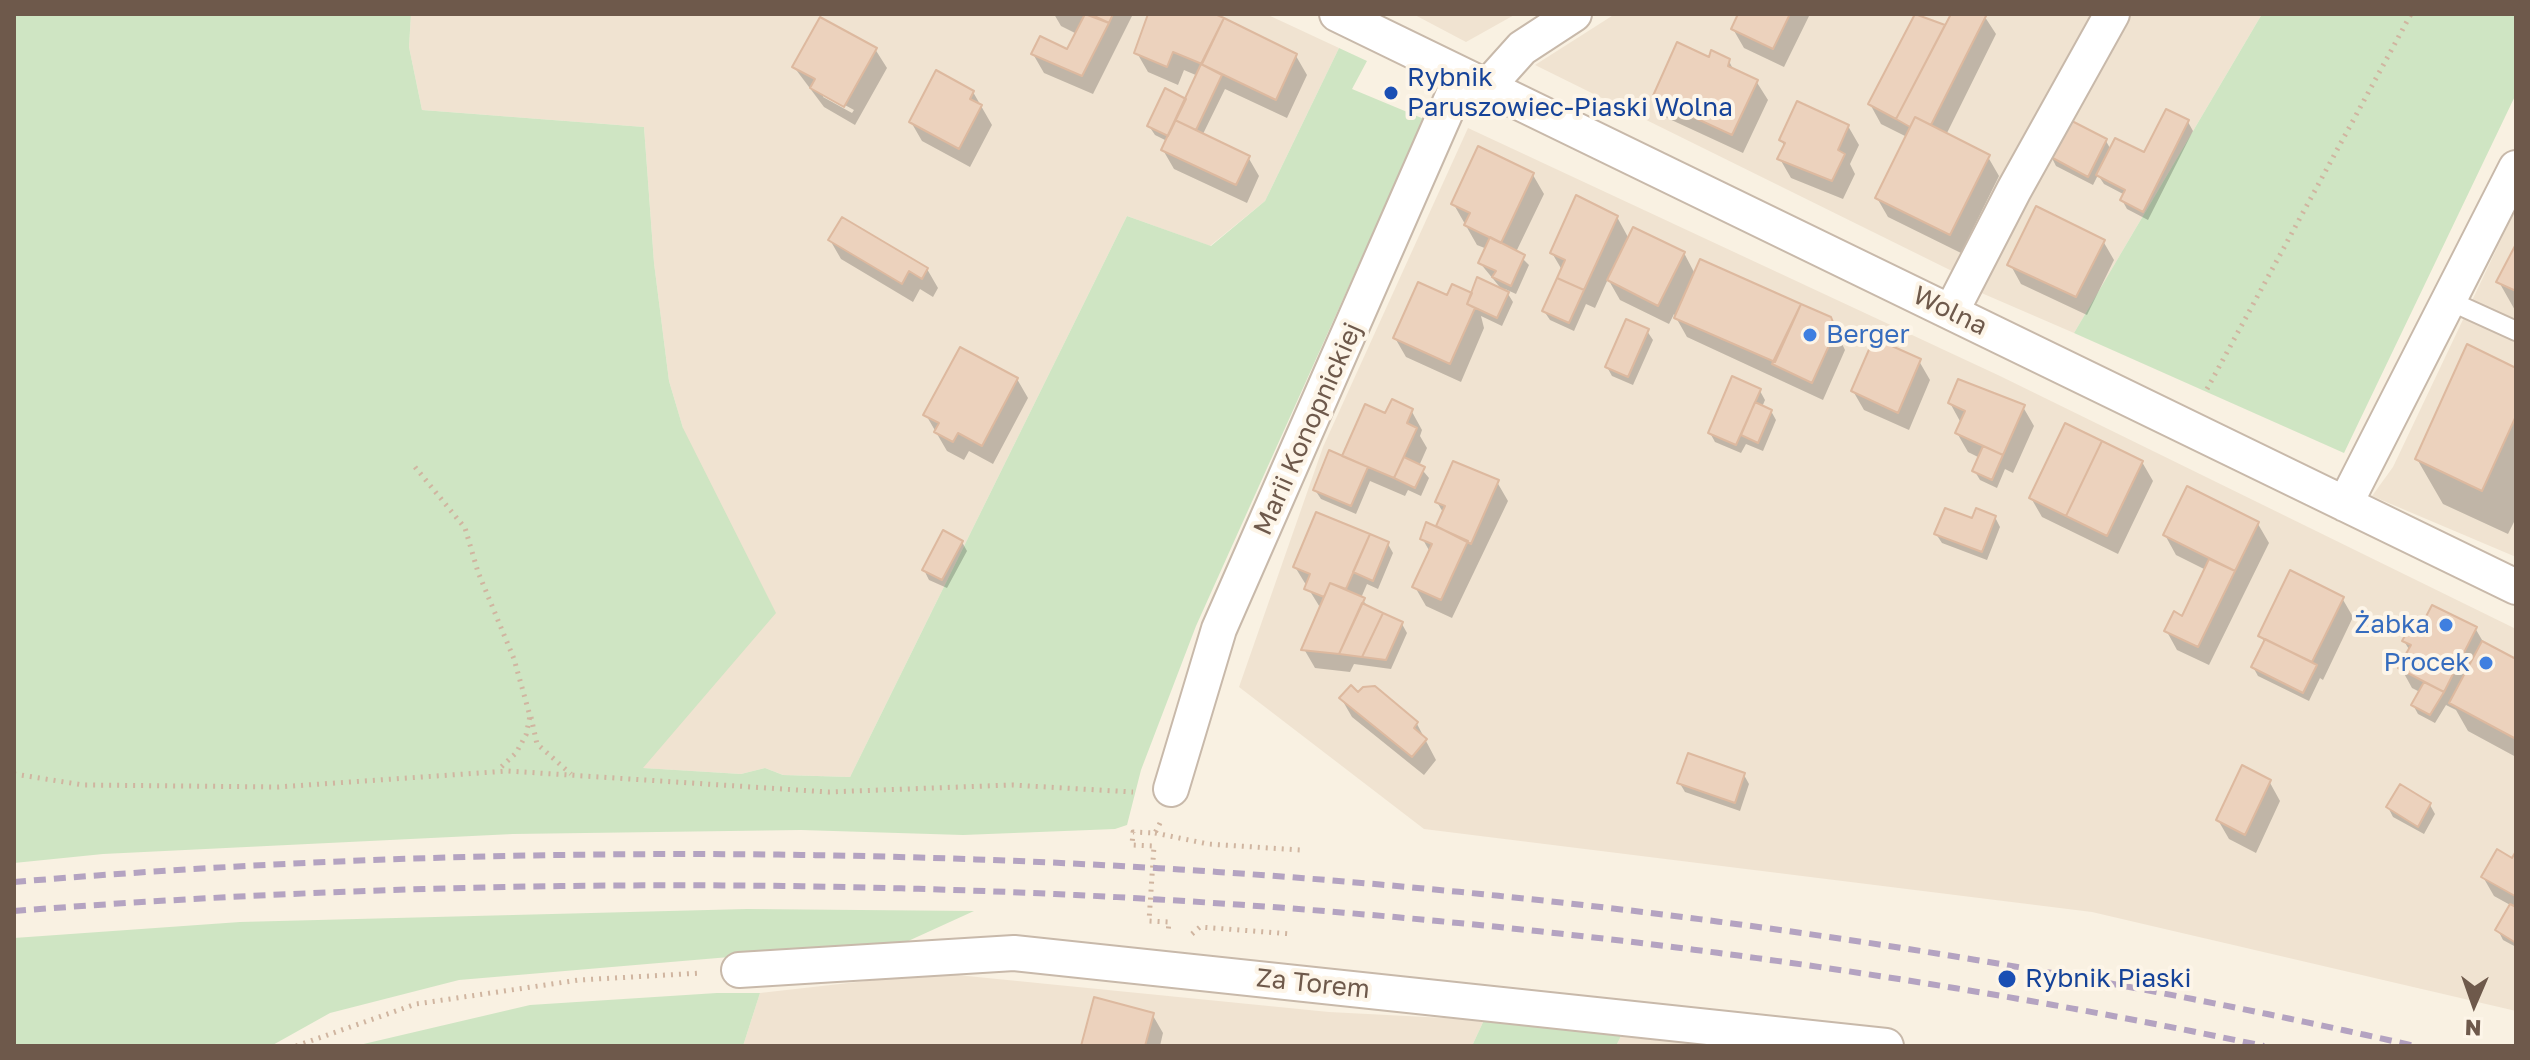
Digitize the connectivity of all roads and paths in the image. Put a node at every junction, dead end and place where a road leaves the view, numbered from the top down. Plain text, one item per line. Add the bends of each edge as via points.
1 (1337, 14) edge
2 (1574, 14) edge
3 (2112, 14) edge
4 (2411, 14) edge
5 (1390, 25) edge
6 (1541, 25) edge
7 (1474, 81) junction
8 (2516, 168) edge
9 (2450, 301) junction
10 (1951, 312) junction
11 (2516, 331) edge
12 (2207, 389) dead end
13 (415, 467) dead end
14 (2345, 504) junction
15 (2516, 587) edge
16 (530, 716) junction
17 (497, 771) junction
18 (14, 774) edge
19 (572, 775) junction
20 (1171, 789) junction
21 (1155, 833) junction
22 (1300, 850) dead end
23 (1158, 932) dead end
24 (1292, 934) dead end
25 (739, 970) joint
26 (1217, 975) junction
27 (296, 1046) edge
28 (1886, 1046) edge

1 - 5 street, Wolna
2 - 6 street, Marii Konopnickiej
3 - 10 street
4 - 12 path
5 - 7 street, Wolna
6 - 7 street, Marii Konopnickiej via 1499,69
7 - 10 street, Wolna
7 - 20 street, Marii Konopnickiej via 1219,629
8 - 9 street
9 - 11 lane
9 - 14 street
10 - 14 street, Wolna
13 - 16 path via 465,528
14 - 15 street, Wolna
16 - 17 path via 516,753
16 - 19 path via 537,744
17 - 18 path via 278,787 83,785
17 - 19 path
19 - 20 path via 828,792 1012,785
20 - 21 path
21 - 22 path via 1208,844
21 - 23 path via 1133,832 1132,845 1154,846 1149,921 1169,922 1168,933
24 - 26 path via 1200,927 1191,935 1189,947 1218,950
25 - 26 street, Za Torem via 1014,953
25 - 27 path via 579,980 416,1004
26 - 28 street, Za Torem

